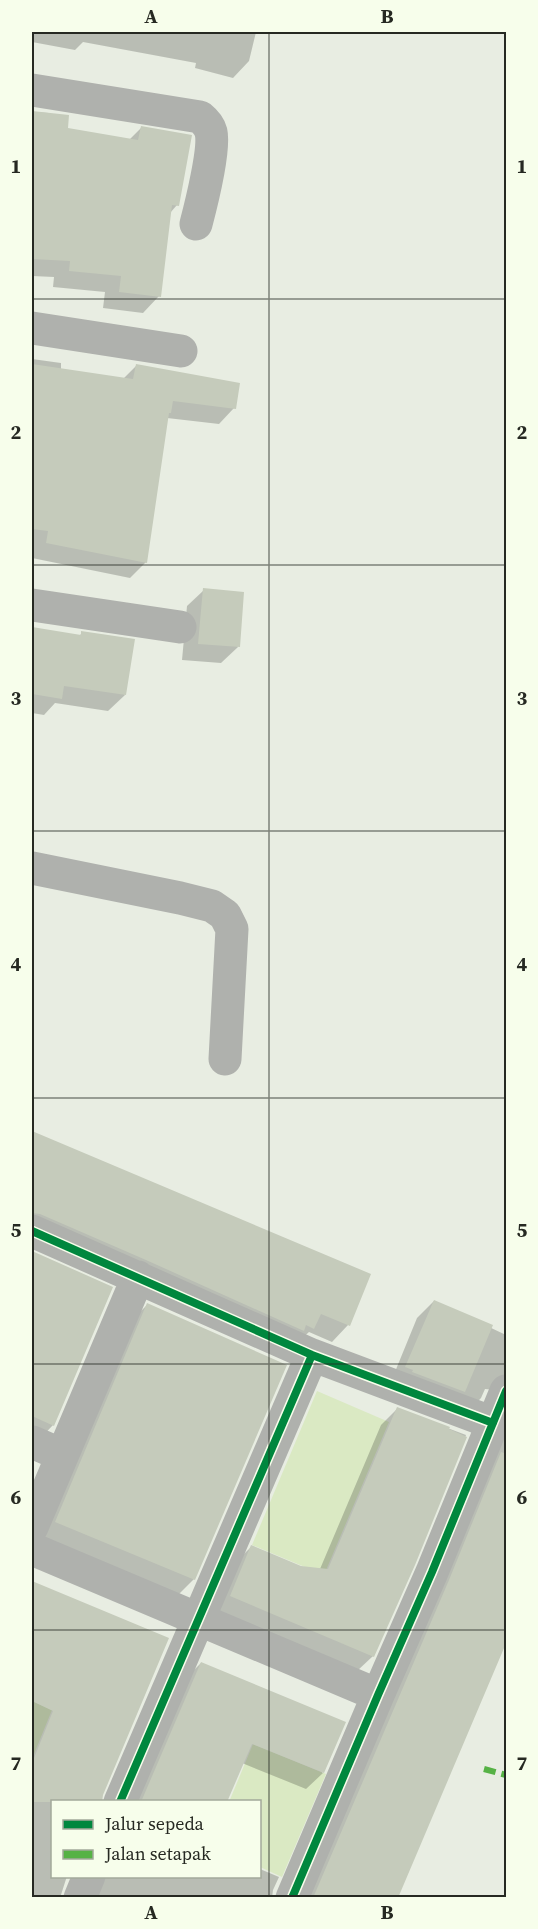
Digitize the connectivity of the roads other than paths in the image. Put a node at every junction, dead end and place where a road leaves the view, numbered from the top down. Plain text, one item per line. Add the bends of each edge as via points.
1 (32, 90) edge
2 (196, 224) dead end
3 (32, 328) edge
4 (181, 351) dead end
5 (32, 605) edge
6 (180, 627) dead end
7 (32, 868) edge
8 (225, 1059) dead end
9 (32, 1231) edge
10 (138, 1277) junction
11 (312, 1354) junction
12 (507, 1391) edge
13 (493, 1423) junction
14 (32, 1442) edge
15 (62, 1455) junction
16 (32, 1527) edge
17 (32, 1549) edge
18 (198, 1619) junction
19 (378, 1695) junction
20 (121, 1800) edge
21 (87, 1878) edge
22 (80, 1898) edge
23 (292, 1898) edge

1 - 2 street via 204,120 211,133 211,144
3 - 4 street
5 - 6 street
7 - 8 street via 180,898 212,906 225,915 232,929
9 - 10 street
10 - 11 street
10 - 15 street
11 - 13 street
11 - 18 street
12 - 13 street
13 - 19 street
14 - 15 street
15 - 16 street
17 - 18 street
18 - 19 street
18 - 20 street
19 - 23 street
21 - 22 street

